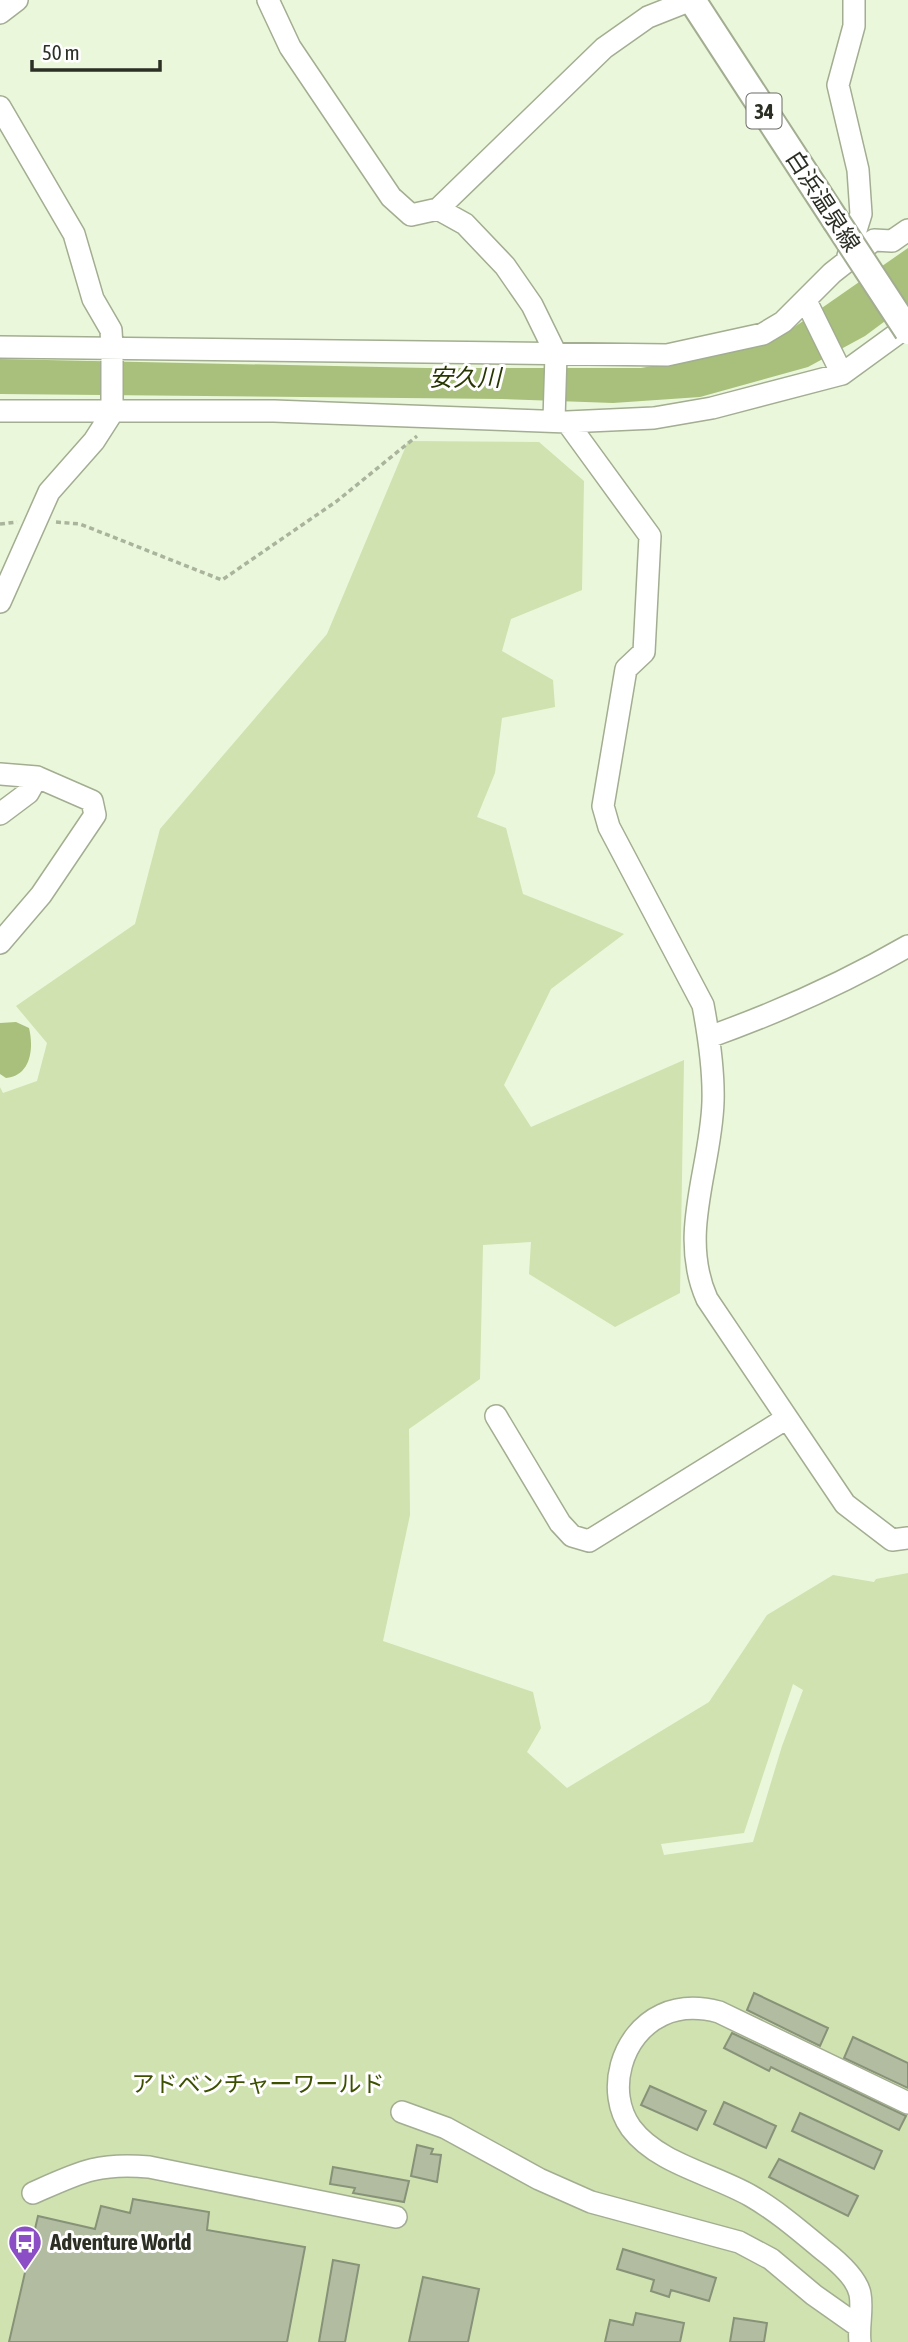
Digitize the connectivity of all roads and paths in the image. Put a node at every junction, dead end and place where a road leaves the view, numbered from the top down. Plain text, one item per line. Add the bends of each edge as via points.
1 (17, 0) edge
2 (268, 0) edge
3 (691, 0) edge
4 (854, 0) edge
5 (0, 13) edge
6 (0, 107) edge
7 (438, 209) junction
8 (908, 230) edge
9 (846, 261) junction
10 (807, 304) junction
11 (908, 328) edge
12 (0, 347) edge
13 (112, 348) junction
14 (556, 354) junction
15 (840, 370) junction
16 (0, 411) edge
17 (112, 413) junction
18 (440, 417) junction
19 (560, 421) junction
20 (37, 520) junction
21 (0, 524) edge
22 (0, 602) edge
23 (0, 774) edge
24 (37, 777) junction
25 (0, 814) edge
26 (0, 943) edge
27 (908, 946) edge
28 (709, 1037) junction
29 (496, 1416) dead end
30 (787, 1418) junction
31 (908, 1538) edge
32 (908, 2103) edge
33 (402, 2112) dead end
34 (33, 2193) dead end
35 (396, 2217) dead end
36 (859, 2334) edge

1 - 5 street
2 - 7 street via 290,47 391,197 411,215
3 - 7 street via 648,17 604,48
3 - 11 main road, 白浜温泉線 / 34, bridge
4 - 9 street via 854,26 838,85 858,170 861,214
6 - 13 street via 74,234 93,299 111,331
7 - 14 street via 465,224 505,266 532,305
8 - 9 street via 892,241 874,240
9 - 10 street
10 - 14 street via 763,334 667,355
10 - 15 street
11 - 15 street
12 - 13 street
13 - 14 street
13 - 17 street
14 - 19 street
15 - 19 street via 712,408 654,418
16 - 17 street
17 - 18 street via 274,411
17 - 20 street via 49,492
18 - 19 street
18 - 20 path via 337,501 222,580 80,524
19 - 28 street via 650,536 644,652 626,669 603,806 609,827 703,1005
20 - 21 path
20 - 22 street
23 - 24 street
24 - 25 street via 28,793
24 - 26 street via 92,801 95,815 41,895
27 - 28 street via 785,1010
28 - 30 street via 713,1103 694,1236 697,1276 707,1299
29 - 30 street via 560,1523 572,1535 590,1541
30 - 31 street via 845,1504 892,1540
32 - 36 street via 719,2012 700,2008 662,2015 645,2027 632,2041 619,2074 622,2113 647,2143 750,2196 839,2263 860,2293
33 - 36 street via 446,2128 591,2202 738,2242 771,2259
34 - 35 street via 87,2169 117,2164 149,2166

